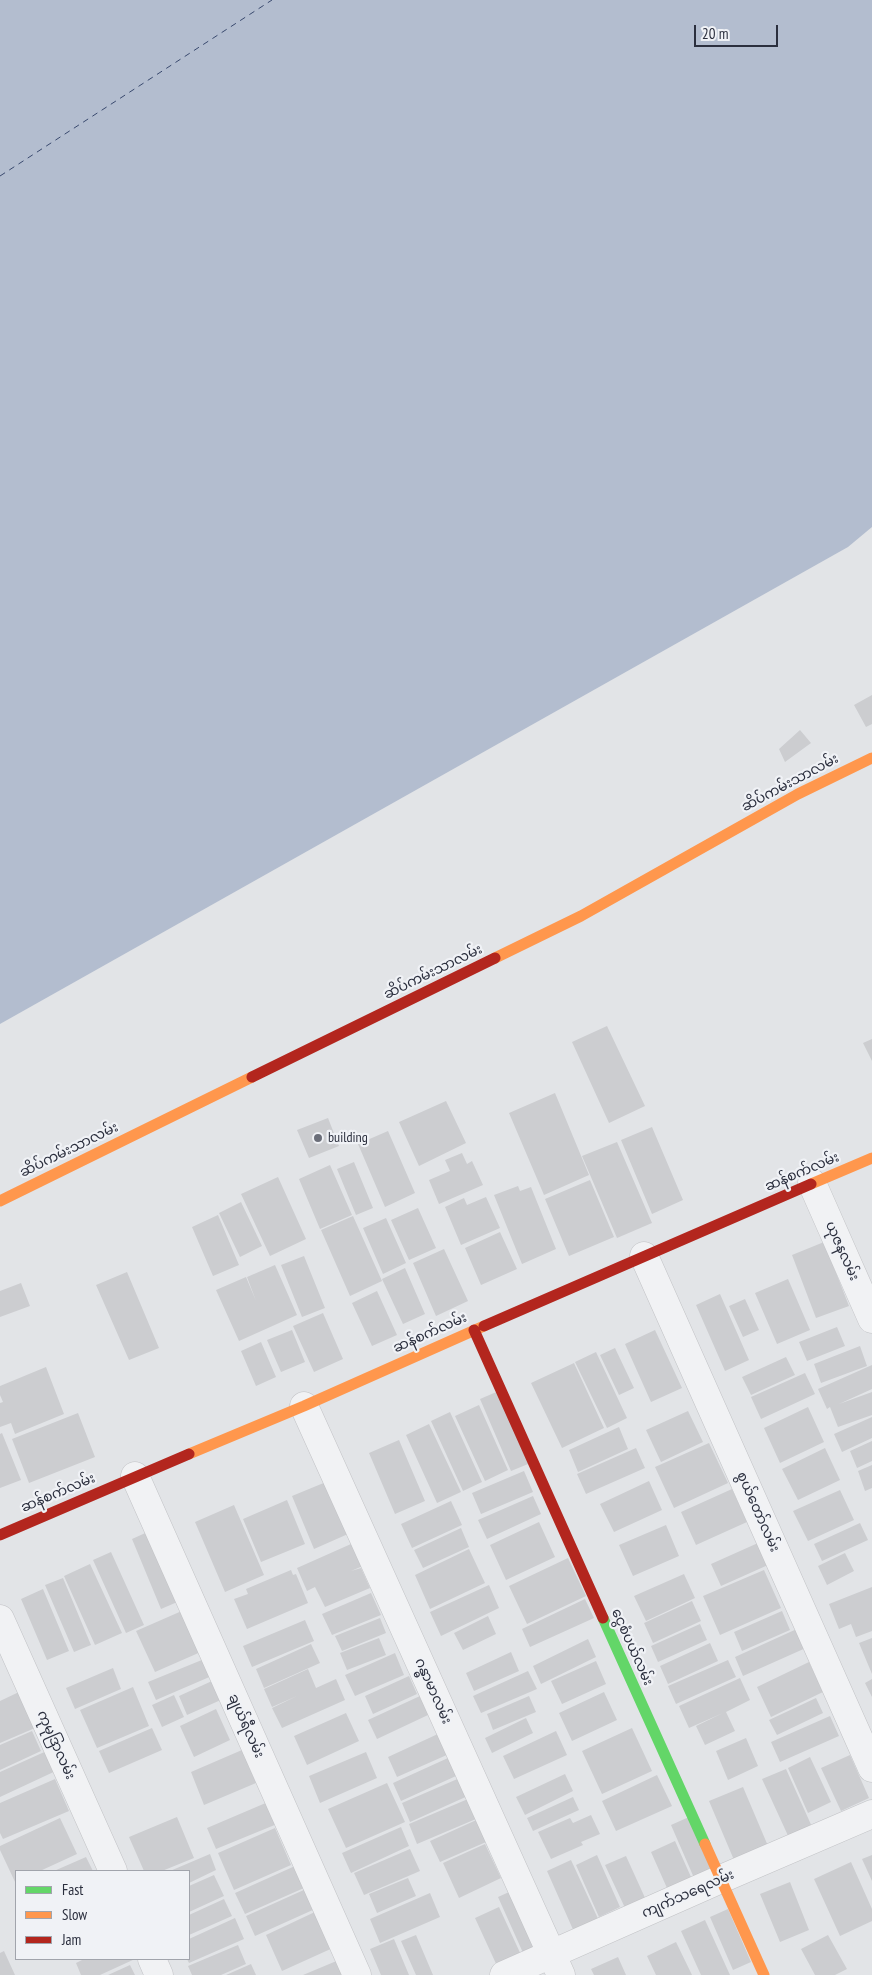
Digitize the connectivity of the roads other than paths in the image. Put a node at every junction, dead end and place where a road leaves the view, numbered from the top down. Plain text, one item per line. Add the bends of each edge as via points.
1 (872, 758) edge
2 (872, 1158) edge
3 (812, 1184) junction
4 (0, 1201) edge
5 (644, 1256) junction
6 (872, 1319) edge
7 (474, 1330) junction
8 (304, 1406) junction
9 (135, 1476) junction
10 (0, 1535) edge
11 (0, 1619) edge
12 (872, 1768) edge
13 (872, 1814) edge
14 (112, 1870) edge
15 (720, 1879) junction
16 (152, 1960) edge
17 (557, 1965) edge
18 (159, 1975) edge
19 (357, 1975) edge
20 (504, 1975) edge
21 (764, 1975) edge

1 - 4 street, ဆိပ်ကမ်းသာလမ်း via 798,794 573,920
2 - 3 street, ဆန်စက်လမ်း
3 - 5 street, ဆန်စက်လမ်း
3 - 6 street, ယုဇနလမ်း
5 - 7 street, ဆန်စက်လမ်း
5 - 12 street, စွယ်တော်လမ်း
7 - 8 street, ဆန်စက်လမ်း
7 - 15 street, ငွေစံပယ်လမ်း
8 - 9 street, ဆန်စက်လမ်း
8 - 17 street, ဂန္ဓာမာလမ်း
9 - 10 street, ဆန်စက်လမ်း
9 - 19 street, ချယ်ရီလမ်း
11 - 14 street, ကုမုဒြာလမ်း
13 - 15 street, ကျက်သရေလမ်း
15 - 17 street, ကျက်သရေလမ်း
15 - 21 street, ငွေစံပယ်လမ်း
16 - 18 street
17 - 20 street, ကျက်သရေလမ်း

